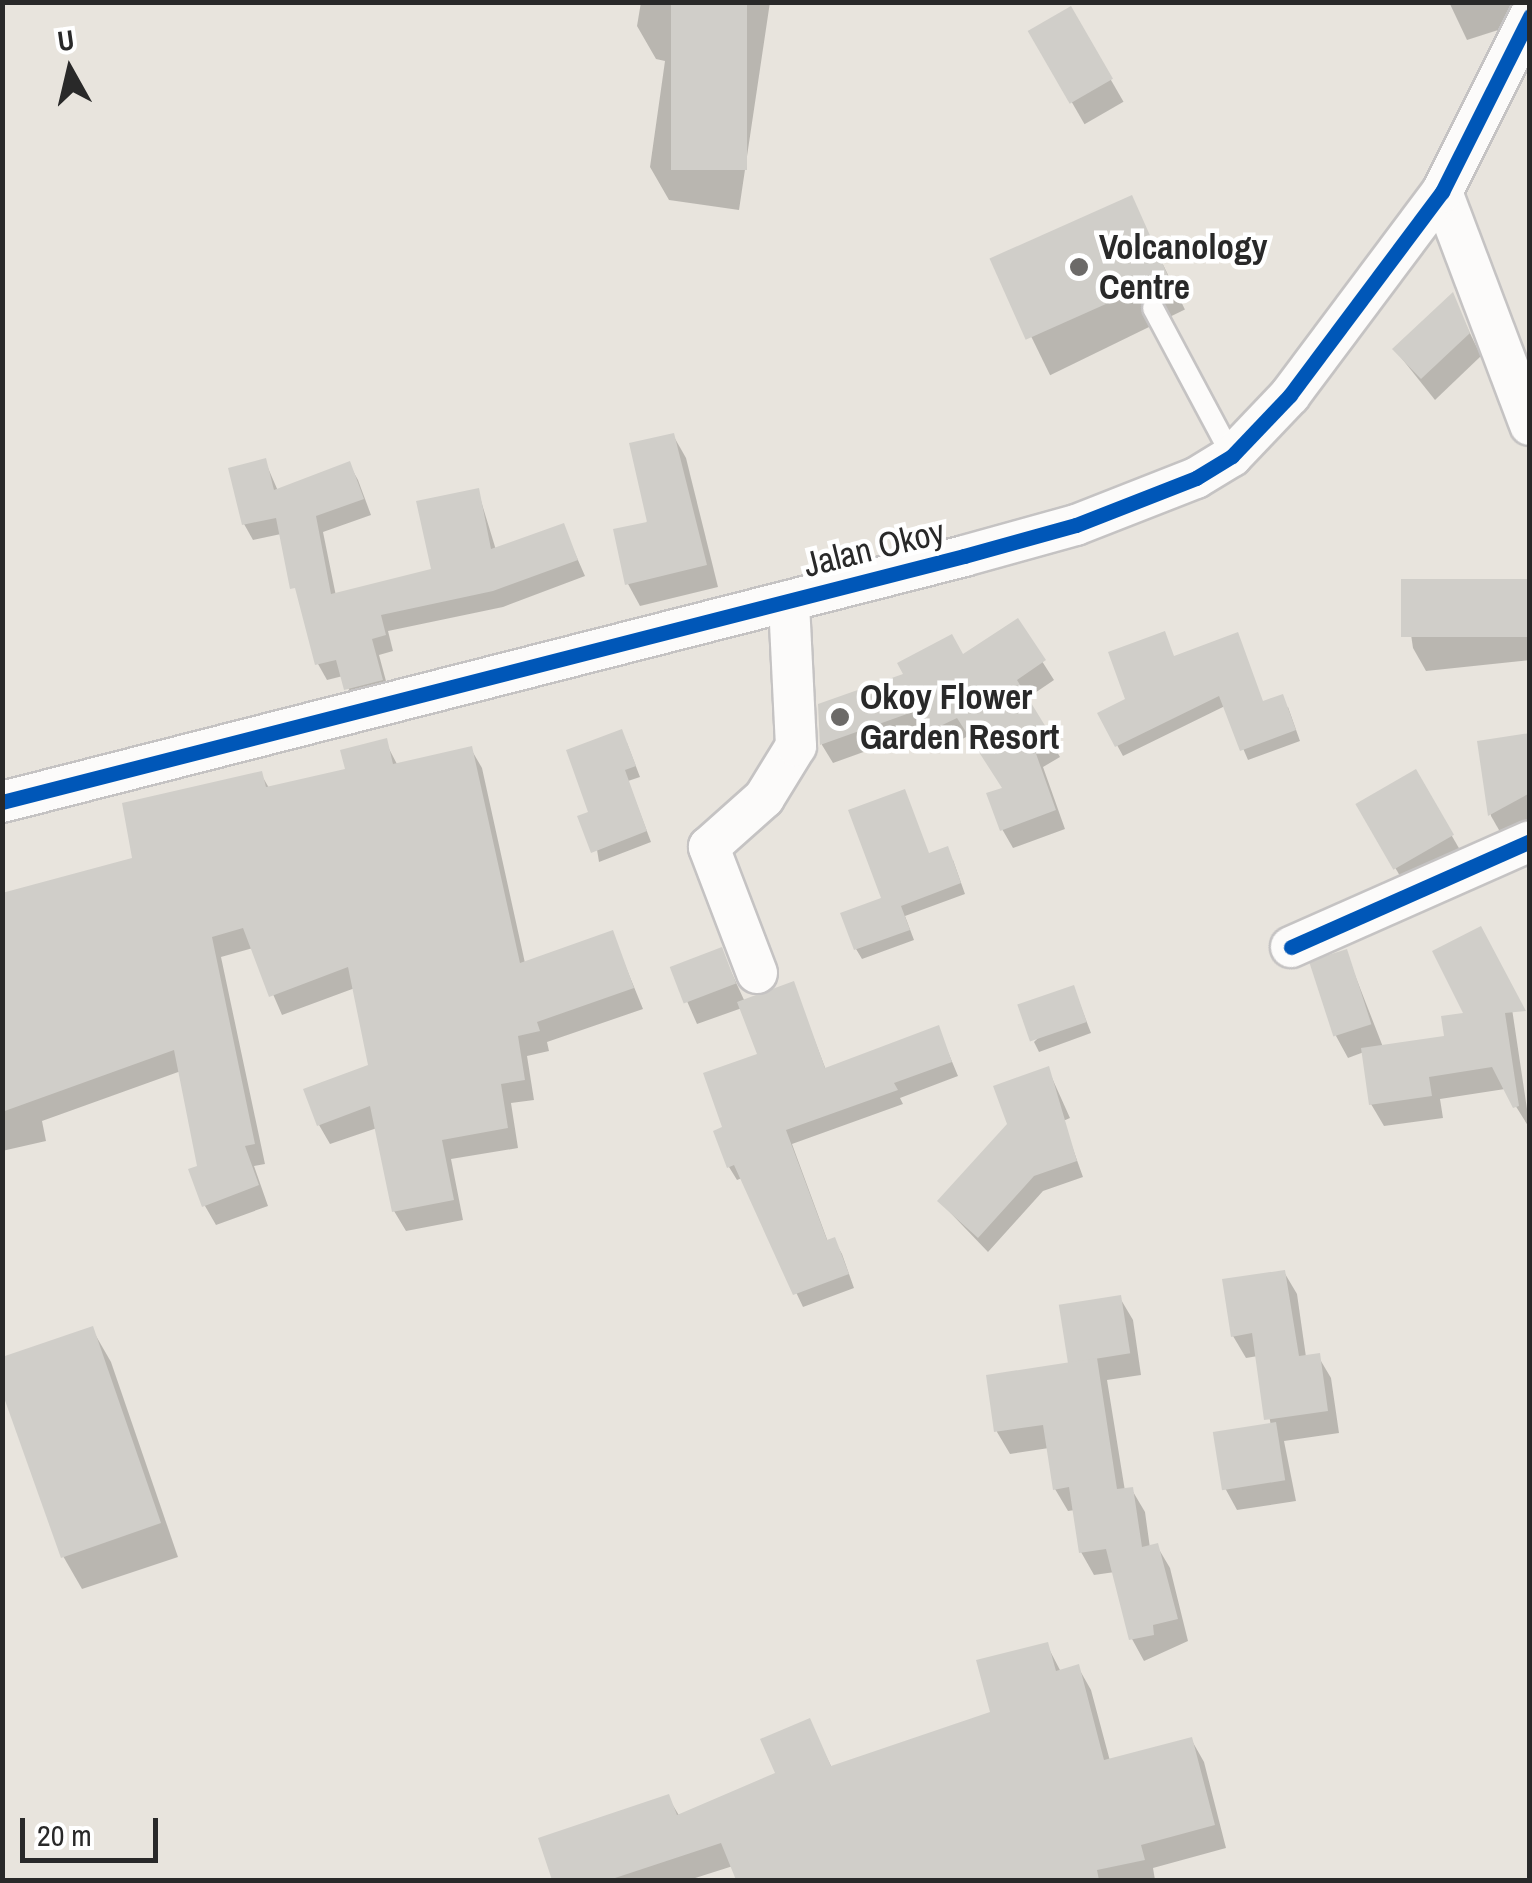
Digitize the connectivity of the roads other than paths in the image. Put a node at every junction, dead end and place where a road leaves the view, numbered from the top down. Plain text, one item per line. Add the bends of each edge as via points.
1 (1530, 16) edge
2 (1442, 192) junction
3 (1152, 308) dead end
4 (1530, 425) edge
5 (1232, 456) junction
6 (789, 601) junction
7 (2, 802) edge
8 (1530, 841) edge
9 (1291, 947) dead end
10 (758, 973) dead end

1 - 2 street, Jalan Okoy
2 - 4 street
2 - 5 street, Jalan Okoy via 1290,395
3 - 5 lane
5 - 6 street, Jalan Okoy via 1146,502 1076,525
6 - 7 street, Jalan Okoy
6 - 10 street via 796,746 764,798 708,847
8 - 9 street

